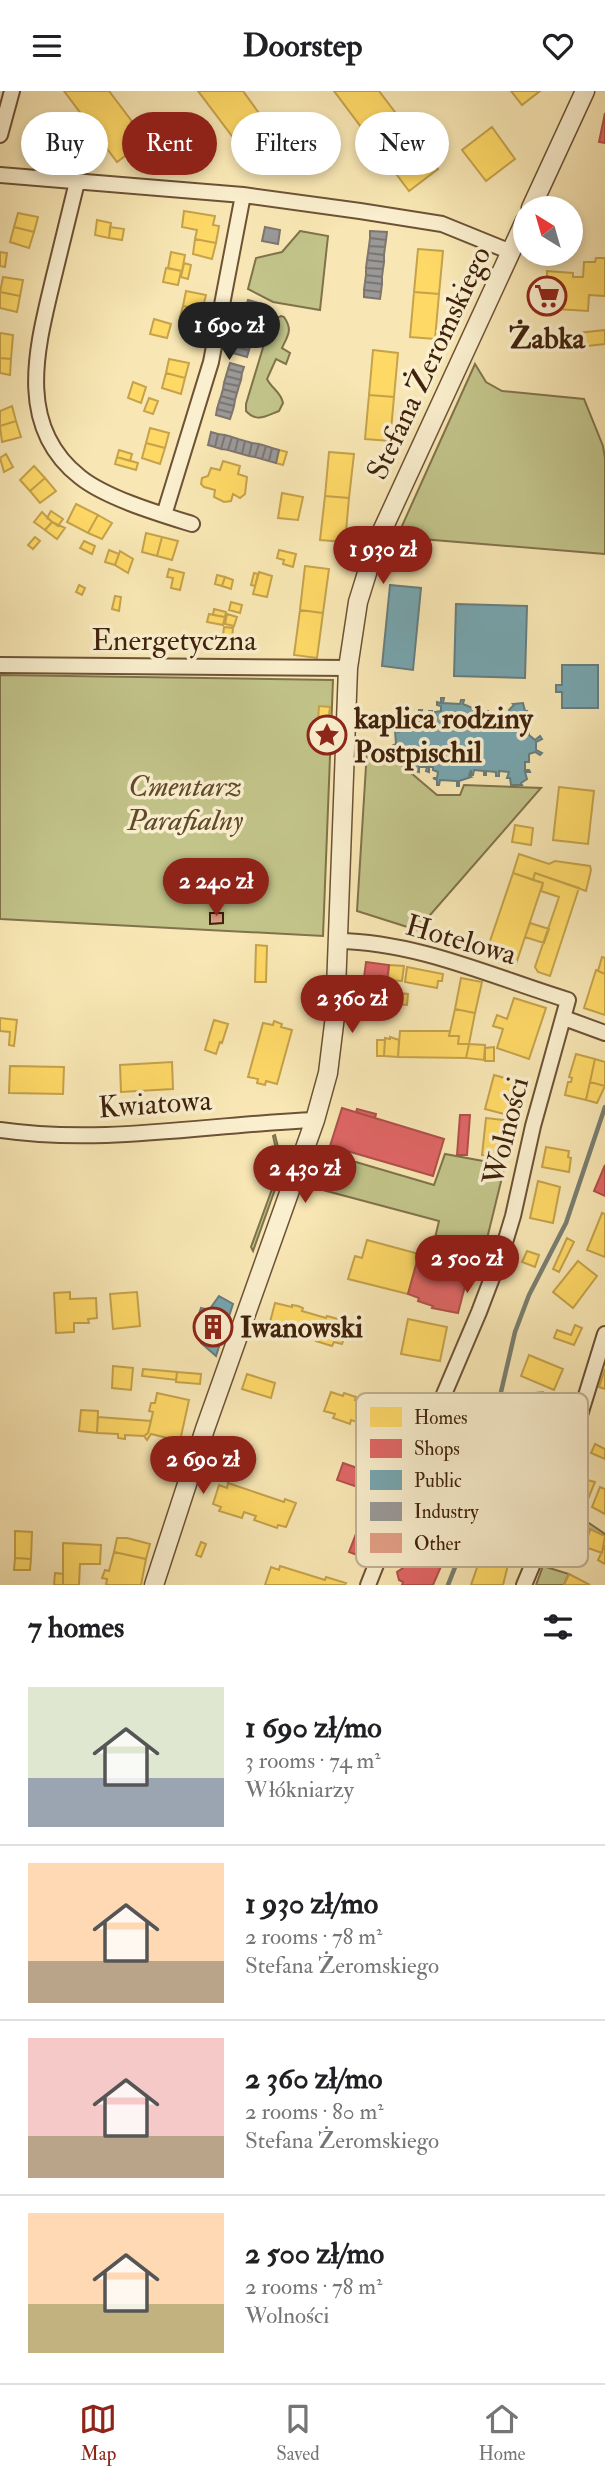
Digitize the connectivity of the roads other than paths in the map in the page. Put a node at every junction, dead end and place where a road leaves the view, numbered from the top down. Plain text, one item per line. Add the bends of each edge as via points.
1 (12, 91) edge
2 (585, 91) edge
3 (0, 135) edge
4 (0, 175) edge
5 (77, 182) junction
6 (243, 195) junction
7 (537, 196) edge
8 (513, 248) edge
9 (511, 252) junction
10 (164, 515) junction
11 (192, 524) dead end
12 (0, 665) edge
13 (348, 668) junction
14 (338, 941) junction
15 (568, 1000) joint
16 (564, 1018) junction
17 (605, 1033) edge
18 (315, 1120) junction
19 (0, 1130) edge
20 (605, 1334) edge
21 (445, 1393) edge
22 (587, 1393) edge
23 (375, 1567) edge
24 (532, 1567) edge
25 (154, 1585) edge
26 (368, 1585) edge
27 (524, 1585) edge

1 - 3 street
2 - 7 street
4 - 5 street
5 - 6 street
5 - 10 street via 37,354 39,414 48,438 79,477
6 - 9 street via 442,224
6 - 10 street via 211,362
8 - 9 street, Stefana Żeromskiego
9 - 13 street, Stefana Żeromskiego via 373,552 358,602
10 - 11 street
12 - 13 street, Energetyczna
13 - 14 street, Stefana Żeromskiego
14 - 15 street, Hotelowa via 444,958
14 - 18 street, Stefana Żeromskiego via 332,1047
15 - 16 street, Wolności
16 - 17 street
16 - 21 street, Wolności via 503,1249
18 - 19 street, Kwiatowa via 101,1135
18 - 25 street, Stefana Żeromskiego
20 - 22 street
23 - 26 street, Wolności
24 - 27 street

